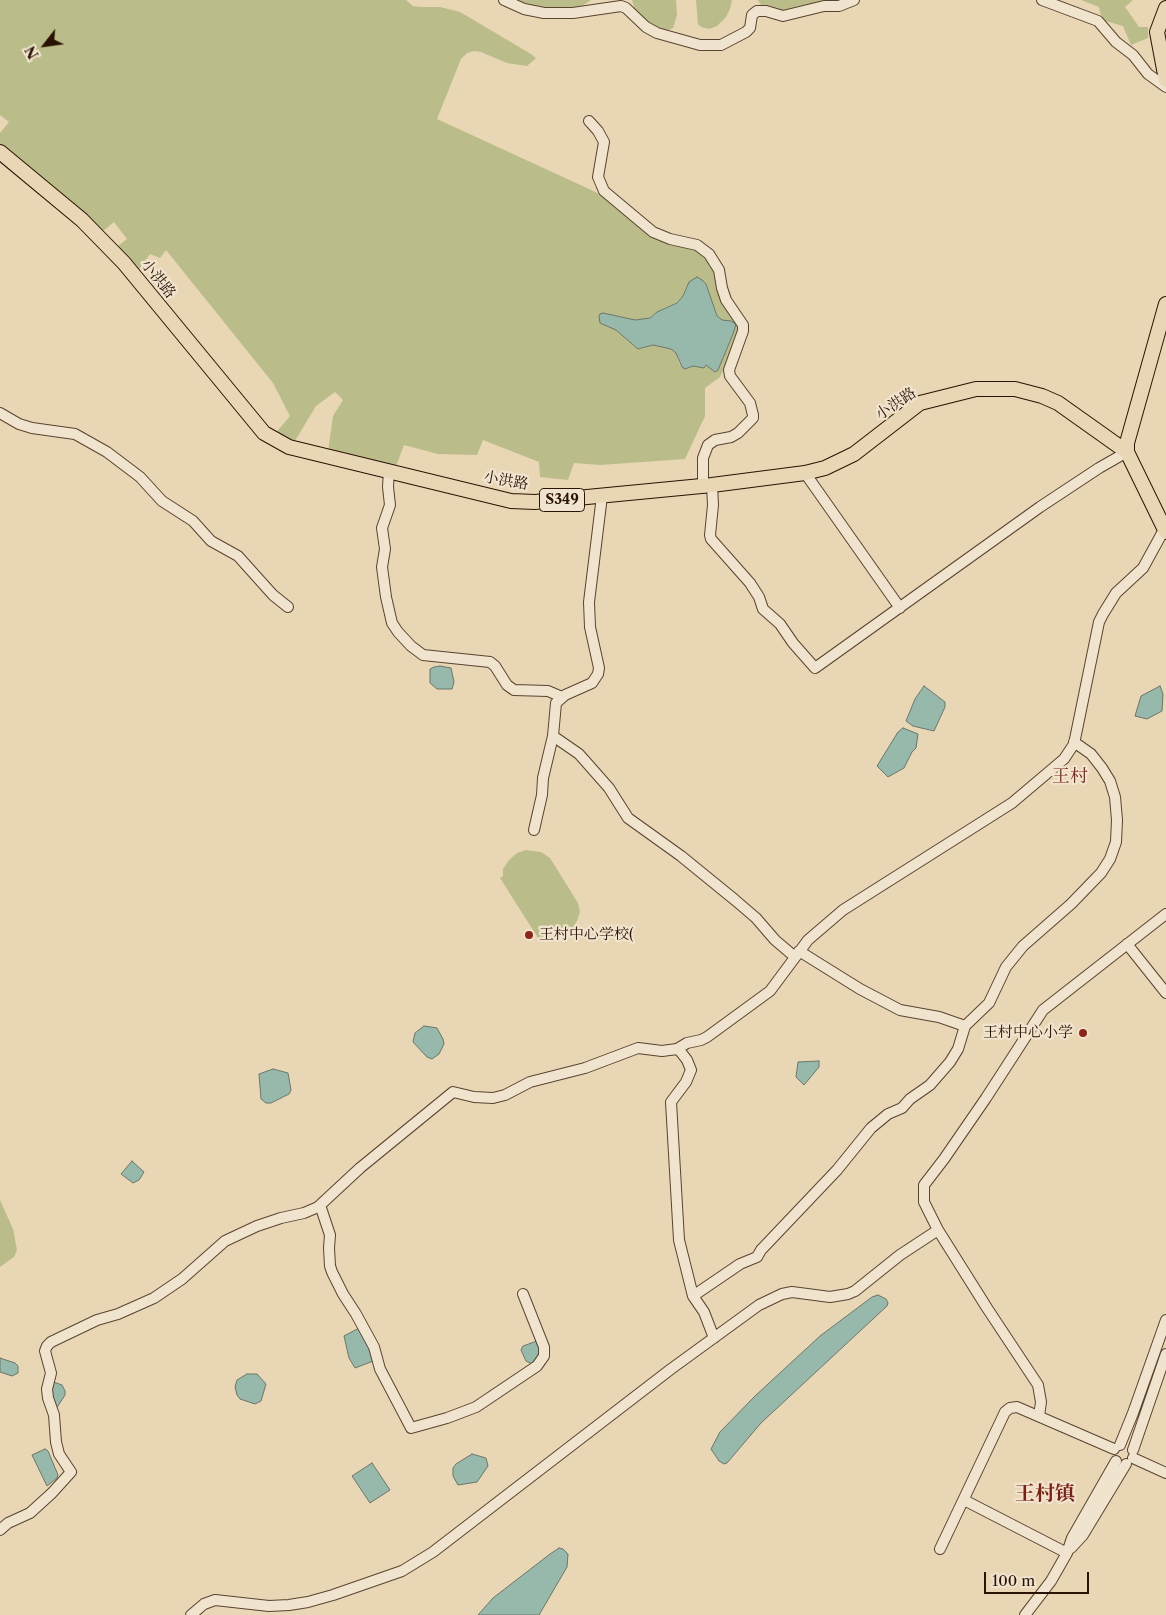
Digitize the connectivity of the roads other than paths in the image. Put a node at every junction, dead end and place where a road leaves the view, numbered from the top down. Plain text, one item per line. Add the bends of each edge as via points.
1 (504, 0) edge
2 (854, 0) edge
3 (1042, 0) edge
4 (1166, 8) edge
5 (1166, 80) edge
6 (1166, 87) edge
7 (589, 121) dead end
8 (0, 152) edge
9 (1166, 304) edge
10 (0, 413) edge
11 (1127, 452) junction
12 (389, 470) junction
13 (805, 473) junction
14 (708, 485) junction
15 (602, 496) junction
16 (1165, 529) edge
17 (288, 607) dead end
18 (900, 608) junction
19 (562, 697) junction
20 (553, 736) junction
21 (1074, 742) junction
22 (534, 830) dead end
23 (1166, 914) edge
24 (1127, 944) junction
25 (797, 954) junction
26 (1166, 993) edge
27 (965, 1026) junction
28 (677, 1049) junction
29 (320, 1205) junction
30 (938, 1230) junction
31 (523, 1294) dead end
32 (693, 1296) junction
33 (1166, 1320) edge
34 (714, 1338) junction
35 (1166, 1354) edge
36 (1038, 1416) junction
37 (1117, 1447) junction
38 (1127, 1458) junction
39 (1166, 1473) edge
40 (964, 1500) junction
41 (0, 1530) edge
42 (940, 1549) dead end
43 (1067, 1553) junction
44 (191, 1615) edge
45 (1025, 1615) edge

1 - 2 street via 544,13 573,13 620,6 657,33 700,45 721,45 746,32 752,15 757,12 783,16 824,6 839,6
3 - 6 street via 1098,21 1148,74
4 - 5 main road via 1157,32
7 - 14 street via 604,142 598,177 604,191 652,232 697,245 710,254 719,270 726,300 743,325 729,370 750,403 753,418 738,433 708,445 703,458
8 - 12 main road, 小洪路 / S349 via 82,220 124,263 264,433 289,447
9 - 11 main road
10 - 17 street via 25,426 75,434 107,452 140,477 162,501 193,521 211,541 238,556
11 - 13 main road, 小洪路 / S349 via 1058,403 1042,396 1015,389 976,389 920,403 854,454 825,468
11 - 16 main road, 小洪路 / S349
11 - 18 street via 1061,492
12 - 15 main road, 小洪路 / S349 via 511,501
12 - 19 street via 390,505 382,528 385,549 382,567 392,623 398,632 423,655 490,662 514,690 548,691
13 - 14 main road, 小洪路 / S349
13 - 18 street
14 - 15 main road, 小洪路 / S349
14 - 18 street via 713,505 711,539 750,583 763,609 780,624 815,668
15 - 19 street via 589,609 599,671 592,683
16 - 21 street via 1143,568 1116,593 1099,622
19 - 20 street via 556,703
20 - 22 street
20 - 25 street via 579,754 610,788 628,818 681,856 756,918 775,940
21 - 25 street via 1060,763 1022,796 843,910
21 - 27 street via 1091,754 1102,768 1116,798 1116,842 1110,859 1071,904 1023,946 1006,967 989,1003
23 - 24 street
24 - 26 street
24 - 30 street via 1040,1014 924,1185 924,1202
25 - 27 street via 900,1010 939,1017
25 - 28 street via 770,991 707,1038
27 - 32 street via 958,1049 947,1067 902,1108 888,1114 872,1128 757,1257 740,1264
28 - 29 street via 638,1048 585,1068 530,1082 501,1096 474,1097 453,1092
28 - 32 street via 691,1066 690,1075 671,1102 679,1240
29 - 31 street via 330,1235 332,1272 374,1347 380,1369 411,1428 476,1407 537,1366 544,1356 544,1347
29 - 41 street via 304,1213 257,1226 226,1241 154,1298 97,1320 47,1346 44,1352 51,1374 47,1389 54,1412 56,1442 59,1454 71,1472 30,1513
30 - 34 street via 855,1291 830,1297 798,1292 782,1294 759,1305
30 - 36 street via 1038,1385
32 - 34 street via 704,1312
33 - 37 street via 1133,1413
34 - 44 street via 408,1568 308,1602 269,1606 216,1600 204,1604
35 - 38 street
36 - 37 street
36 - 40 street via 1017,1407 1006,1410
37 - 38 street via 1126,1444
37 - 38 street via 1113,1456
38 - 39 street
38 - 43 street via 1072,1538
40 - 42 street
40 - 43 street
43 - 45 street

